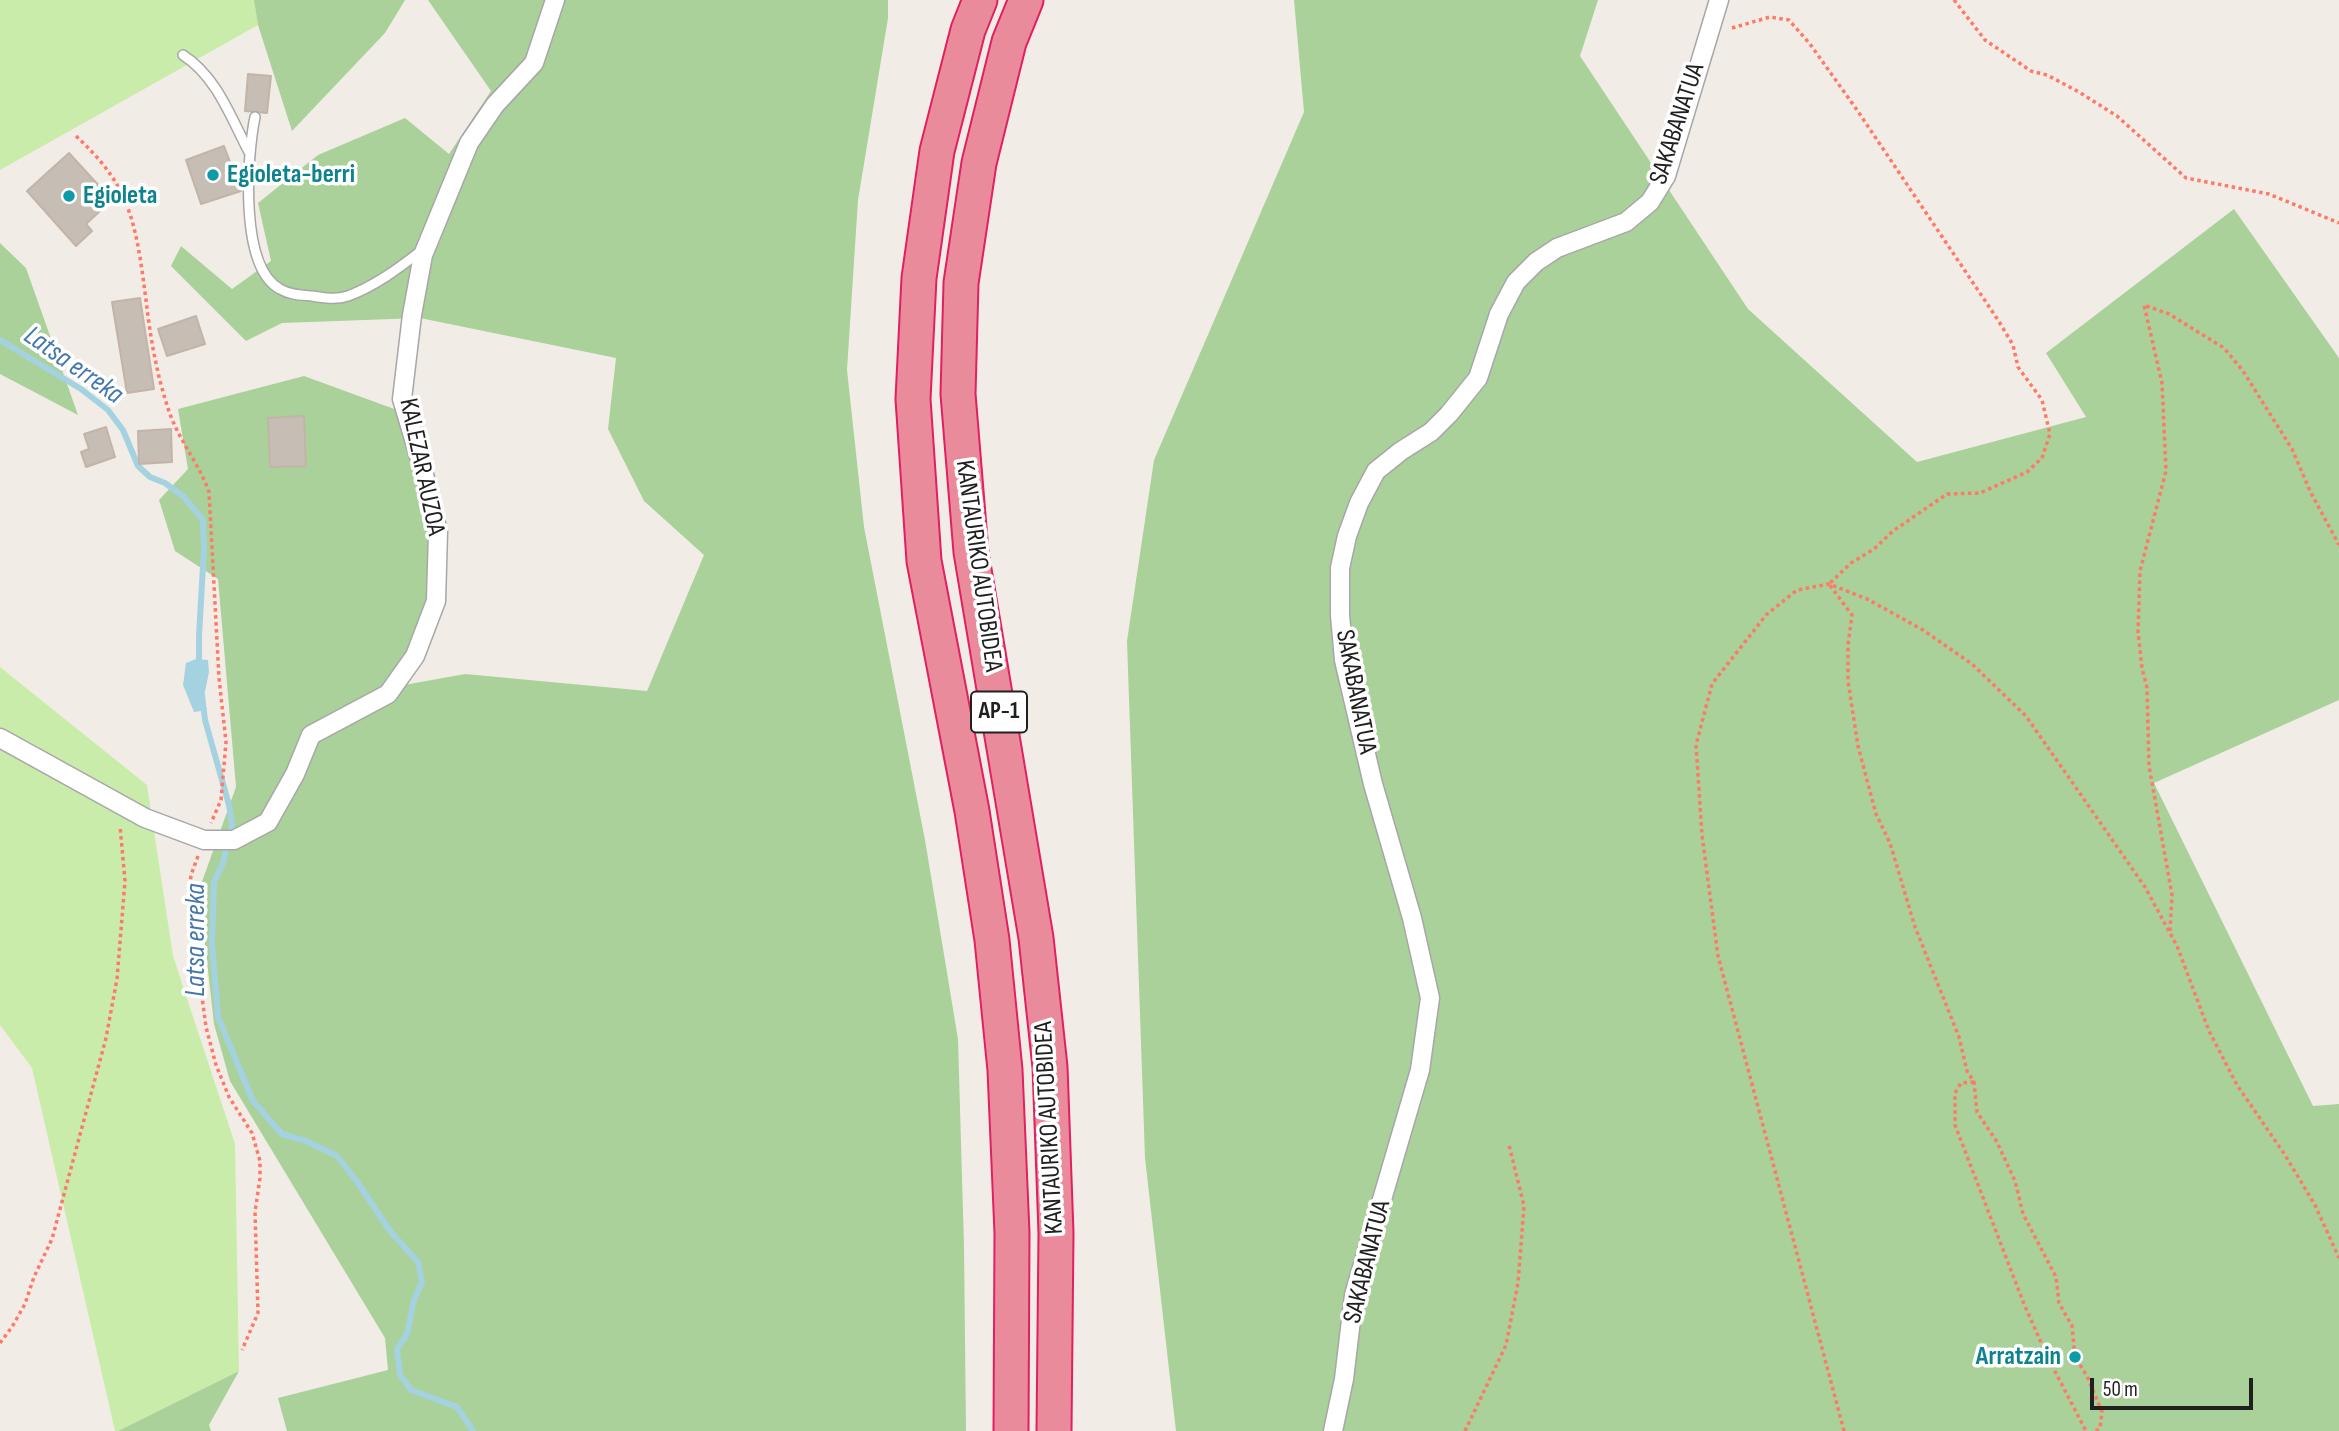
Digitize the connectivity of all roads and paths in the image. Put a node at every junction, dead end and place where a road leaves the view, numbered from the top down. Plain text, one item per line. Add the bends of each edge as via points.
1 (555, 0) edge
2 (979, 0) edge
3 (1026, 0) edge
4 (1719, 0) edge
5 (1954, 0) edge
6 (1706, 37) junction
7 (183, 55) dead end
8 (255, 117) dead end
9 (76, 136) dead end
10 (249, 152) junction
11 (2339, 223) edge
12 (426, 248) junction
13 (2339, 545) edge
14 (1829, 584) junction
15 (0, 738) edge
16 (118, 803) junction
17 (209, 840) junction
18 (2170, 933) junction
19 (1974, 1082) junction
20 (1509, 1145) dead end
21 (2339, 1258) edge
22 (0, 1343) edge
23 (242, 1350) dead end
24 (1011, 1431) edge
25 (1054, 1431) edge
26 (1333, 1431) edge
27 (1465, 1431) edge
28 (1844, 1431) edge
29 (2086, 1431) edge
30 (2096, 1431) edge

1 - 12 street, KALEZAR AUZOA via 534,64 495,105 469,143
2 - 24 highway, KANTAURIKO AUTOBIDEA via 937,151 919,278 913,398 924,561 972,811 992,940 1005,1070 1012,1233
3 - 25 highway, KANTAURIKO AUTOBIDEA / AP-1 via 1009,41 979,163 961,284 958,394 971,552 1036,938 1050,1067 1056,1233
4 - 6 street, SAKABANATUA
5 - 11 path via 1985,40 2031,71 2080,92 2118,116 2186,178 2269,194
6 - 14 path via 1770,16 1789,20 1796,28 1857,110 1998,320 2013,345 2018,368 2042,400 2050,434 2042,458 2028,472 1980,493 1947,494
6 - 26 street, SAKABANATUA via 1665,176 1650,202 1626,222 1557,248 1516,282 1499,314 1478,378 1431,432 1376,471 1347,536 1340,568 1344,660 1430,998 1420,1070 1354,1295
7 - 10 lane via 216,88
8 - 10 lane
9 - 17 path via 107,170 132,220 167,407 209,492 226,742 221,800
10 - 12 lane via 249,217 256,249 266,276 279,289 332,299 347,296
12 - 17 street, KALEZAR AUZOA via 402,399 438,532 436,601 415,656 388,694 311,735 268,822 234,840
13 - 18 path via 2292,449 2243,371 2224,348 2169,314 2144,305 2162,383 2166,471 2140,571 2138,632 2147,688 2149,766 2172,895
14 - 18 path via 1923,630 1972,664 2026,716 2145,887
14 - 19 path via 1852,615 1848,681 1872,802
14 - 28 path via 1797,590 1766,615 1712,684 1696,745 1718,956
15 - 16 street
16 - 17 street via 145,818
16 - 22 path via 125,881 113,1010 52,1239 25,1304
17 - 23 path via 189,889 206,1027 216,1065 252,1133 260,1161 255,1212 258,1313
18 - 21 path via 2209,1031 2237,1085 2315,1205
19 - 29 path via 1961,1083 1955,1093 1955,1125 2024,1304
19 - 30 path via 1977,1112 1997,1142 2015,1181 2023,1214 2056,1277 2059,1304 2072,1326 2075,1357 2102,1412 2101,1428
20 - 27 path via 1524,1206 1518,1283 1506,1345

